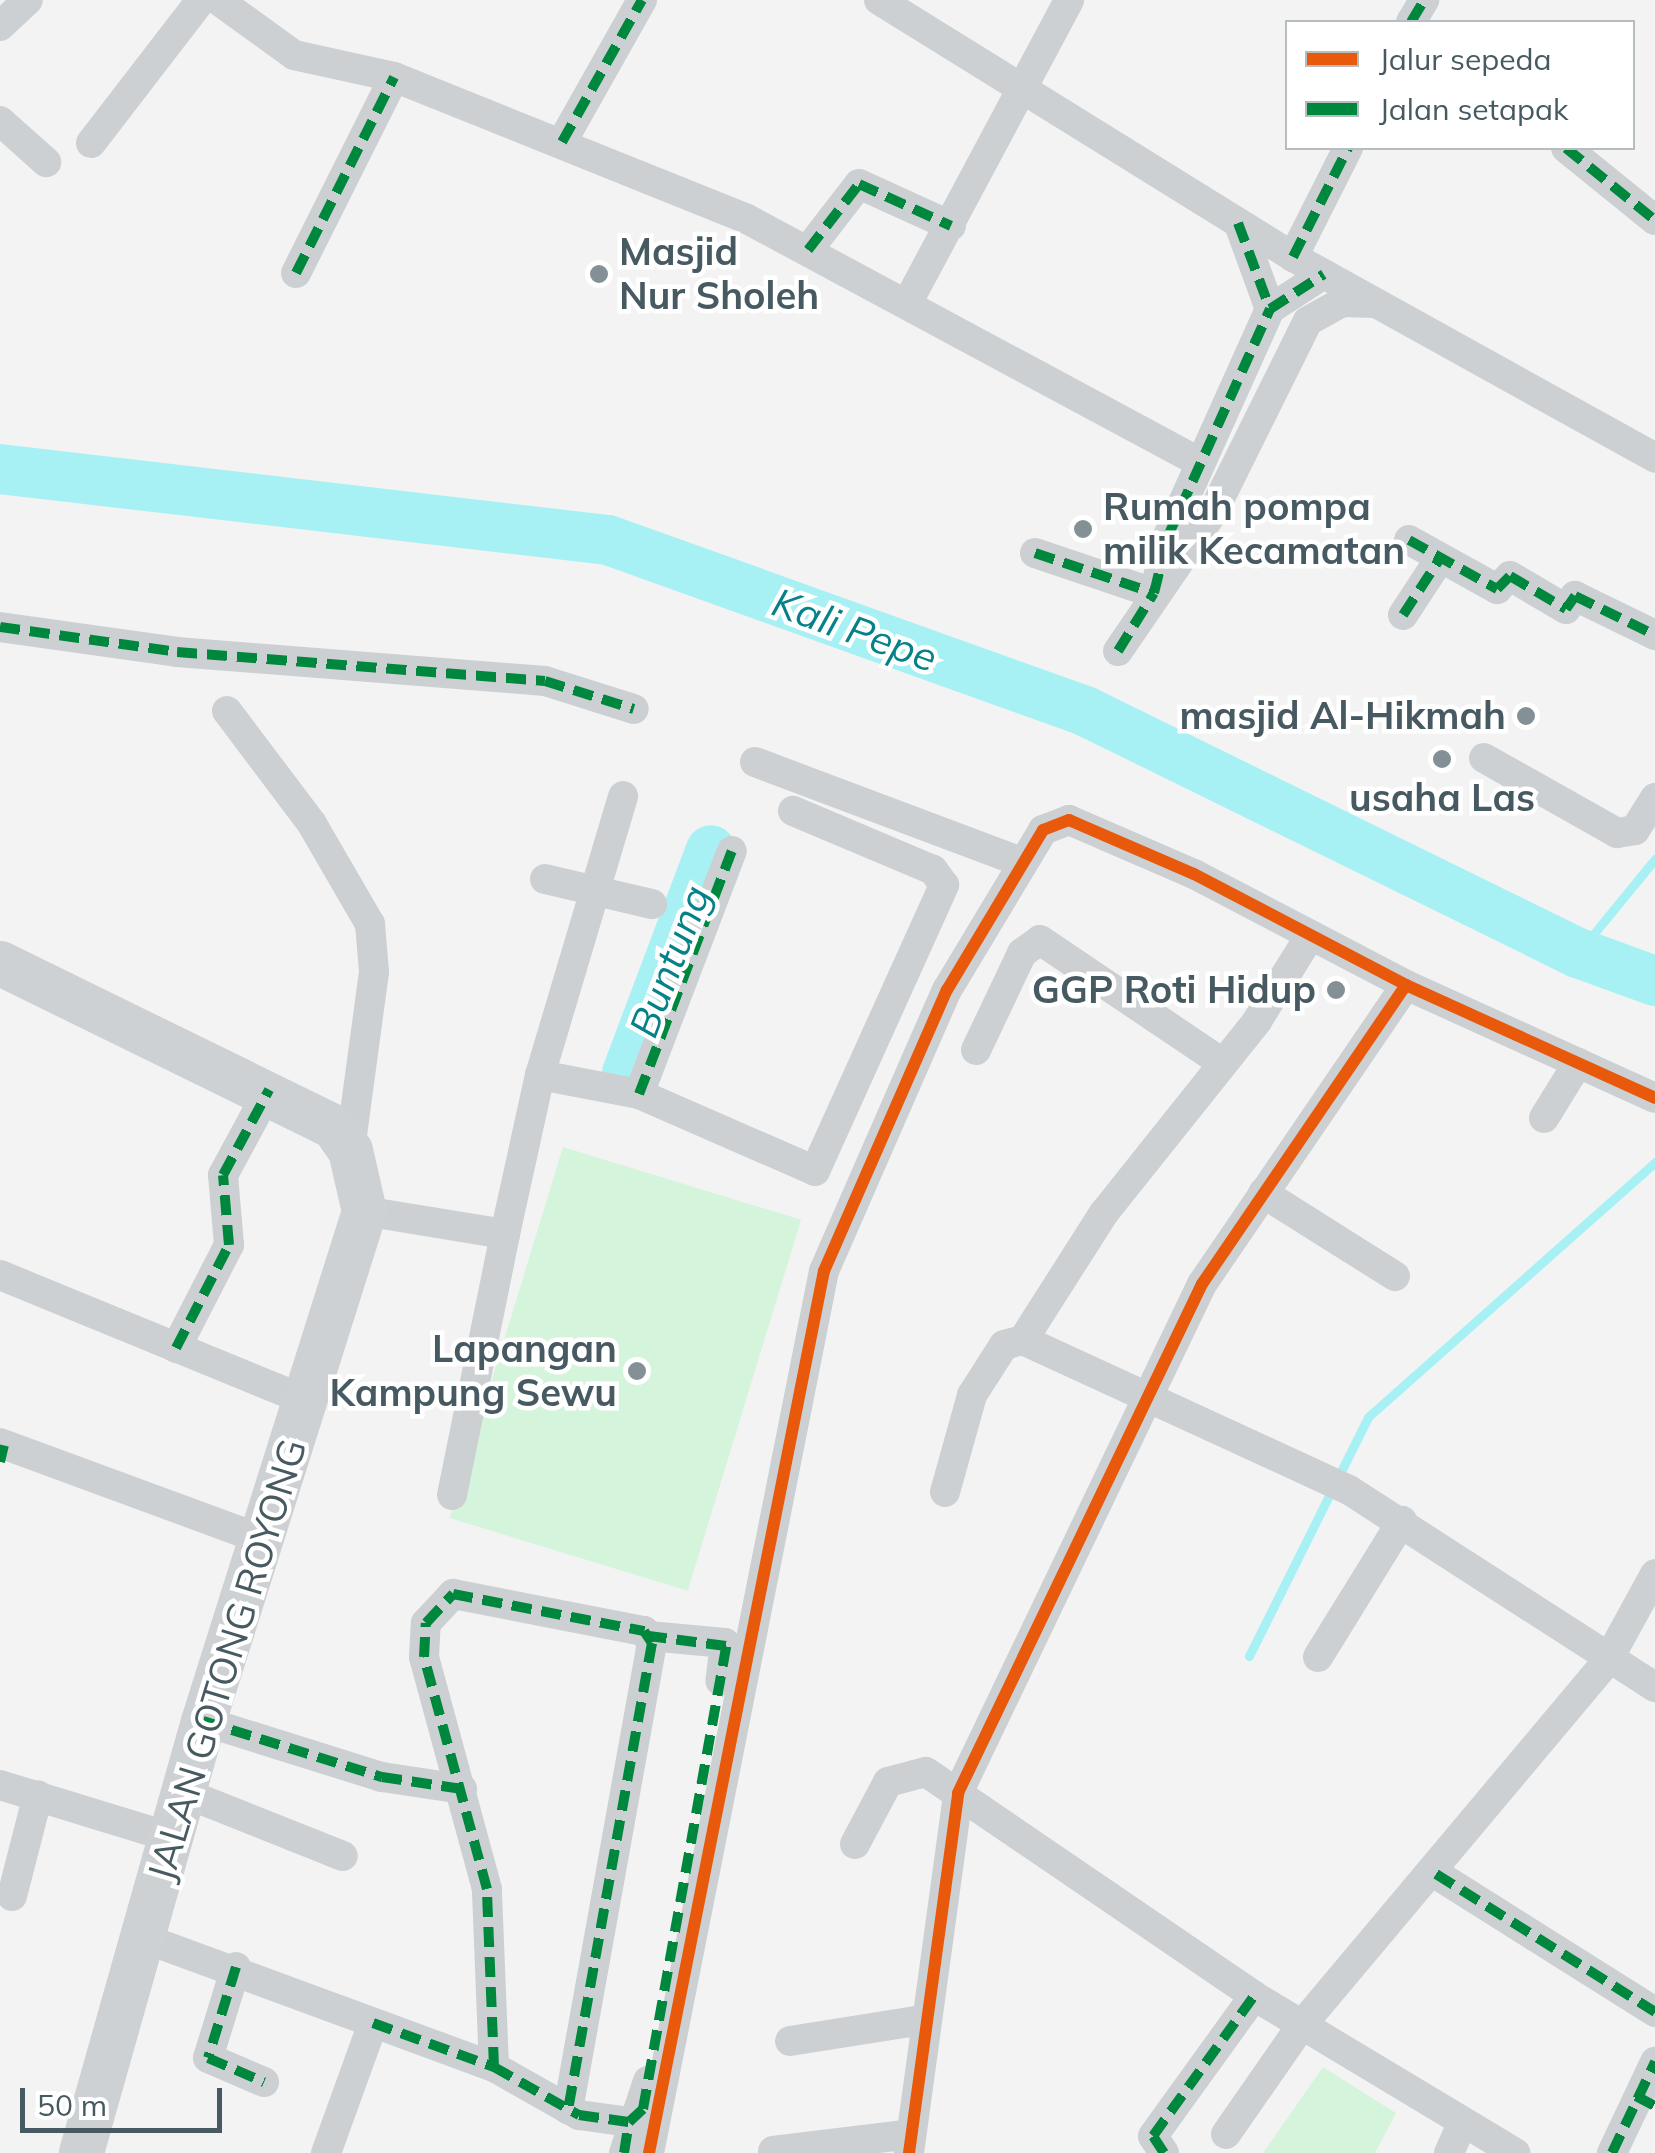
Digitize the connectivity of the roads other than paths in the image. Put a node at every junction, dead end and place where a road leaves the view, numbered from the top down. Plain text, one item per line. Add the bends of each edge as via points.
1 (28, 0) edge
2 (201, 0) edge
3 (218, 0) edge
4 (642, 0) edge
5 (878, 0) edge
6 (1069, 0) edge
7 (0, 26) edge
8 (394, 77) junction
9 (1026, 89) junction
10 (0, 121) edge
11 (562, 142) junction
12 (92, 143) dead end
13 (1347, 150) edge
14 (1568, 150) edge
15 (46, 162) dead end
16 (1655, 220) edge
17 (1238, 223) junction
18 (950, 226) junction
19 (808, 250) junction
20 (1293, 257) junction
21 (296, 273) dead end
22 (1324, 274) junction
23 (909, 300) junction
24 (1377, 303) junction
25 (1270, 309) junction
26 (1655, 458) edge
27 (1201, 462) junction
28 (1410, 540) dead end
29 (1035, 553) dead end
30 (1439, 560) junction
31 (1154, 593) junction
32 (1403, 614) dead end
33 (0, 627) edge
34 (1655, 635) edge
35 (1118, 651) dead end
36 (634, 709) dead end
37 (226, 711) dead end
38 (1484, 758) dead end
39 (755, 762) dead end
40 (623, 796) dead end
41 (1655, 798) edge
42 (792, 811) dead end
43 (732, 851) dead end
44 (1019, 860) junction
45 (545, 879) dead end
46 (594, 890) junction
47 (652, 904) dead end
48 (1310, 936) junction
49 (0, 962) edge
50 (1406, 984) junction
51 (976, 1050) dead end
52 (1221, 1062) junction
53 (1578, 1063) junction
54 (540, 1075) junction
55 (269, 1090) junction
56 (639, 1094) junction
57 (1655, 1098) edge
58 (1544, 1118) dead end
59 (350, 1150) junction
60 (1263, 1194) junction
61 (364, 1211) junction
62 (506, 1234) junction
63 (0, 1275) edge
64 (1395, 1276) dead end
65 (1023, 1340) junction
66 (176, 1348) junction
67 (305, 1400) junction
68 (1142, 1401) junction
69 (1, 1450) edge
70 (946, 1492) dead end
71 (452, 1495) dead end
72 (1402, 1521) junction
73 (263, 1540) junction
74 (1655, 1574) edge
75 (650, 1636) junction
76 (1318, 1657) dead end
77 (1608, 1660) junction
78 (1655, 1687) edge
79 (204, 1721) junction
80 (0, 1785) edge
81 (462, 1788) junction
82 (182, 1792) junction
83 (958, 1793) junction
84 (38, 1795) junction
85 (170, 1837) junction
86 (856, 1844) dead end
87 (343, 1856) dead end
88 (1436, 1874) junction
89 (12, 1896) dead end
90 (146, 1939) junction
91 (236, 1967) junction
92 (1254, 1996) junction
93 (1655, 2012) edge
94 (923, 2020) junction
95 (373, 2023) junction
96 (1301, 2026) junction
97 (790, 2041) dead end
98 (1655, 2062) edge
99 (494, 2067) junction
100 (264, 2082) dead end
101 (1646, 2101) edge
102 (568, 2109) junction
103 (629, 2122) junction
104 (1463, 2122) junction
105 (1226, 2134) dead end
106 (909, 2144) edge
107 (773, 2152) edge
108 (82, 2153) edge
109 (326, 2153) edge
110 (624, 2153) edge
111 (649, 2153) edge
112 (1164, 2153) edge
113 (1449, 2153) edge
114 (1515, 2153) edge
115 (1612, 2153) edge

1 - 7 street
2 - 12 street
3 - 8 street via 278,48
4 - 11 street
5 - 9 street
6 - 9 street
8 - 11 street
8 - 21 street
9 - 17 street
9 - 18 street
10 - 15 street
11 - 19 street
13 - 20 street
14 - 16 street
17 - 20 street
17 - 25 street
18 - 19 street via 859,184
18 - 23 street
19 - 23 street
20 - 22 street
22 - 24 street
22 - 25 street
23 - 27 street
24 - 26 street
24 - 31 street via 1342,302 1308,321 1213,512
25 - 27 street
27 - 31 street
28 - 30 street
29 - 31 street
30 - 32 street
30 - 34 street via 1497,589 1510,576 1566,609 1575,596
31 - 35 street
33 - 36 street via 177,652 545,681
37 - 59 street via 312,824 370,924 366,1072
38 - 41 street via 1617,833 1635,830
39 - 44 street
40 - 46 street
42 - 56 street via 934,870 944,884 816,1171
43 - 56 street
44 - 48 street via 1043,830 1069,820
44 - 111 street via 948,990 824,1272
45 - 46 street
46 - 47 street
46 - 54 street
48 - 50 street
48 - 52 street
49 - 55 main road
50 - 53 street
50 - 60 street
51 - 52 street via 1022,953 1040,940
52 - 65 street via 1104,1213
53 - 57 street
53 - 58 street
54 - 56 street
54 - 62 street
55 - 59 main road via 333,1126
55 - 66 street via 222,1175 228,1245
59 - 61 main road
60 - 64 street
60 - 68 street
61 - 62 street
61 - 67 main road, JALAN GOTONG ROYONG
62 - 71 street
63 - 66 street
65 - 68 street
65 - 70 street via 1004,1345 972,1395
66 - 67 street
67 - 73 main road, JALAN GOTONG ROYONG
68 - 72 street via 1349,1490
68 - 83 street
69 - 73 street
72 - 76 street
72 - 77 street
73 - 79 main road, JALAN GOTONG ROYONG
74 - 77 street
75 - 81 street via 453,1594 436,1604 424,1658
75 - 102 street
75 - 103 street via 726,1646 643,2110
77 - 78 street
77 - 88 street
79 - 81 street via 382,1777
79 - 82 main road, JALAN GOTONG ROYONG
80 - 84 street
81 - 99 street via 487,1890
82 - 85 main road, JALAN GOTONG ROYONG
82 - 87 street
83 - 86 street via 926,1772 900,1773
83 - 92 street
83 - 94 street
84 - 85 street
84 - 89 street
85 - 90 main road, JALAN GOTONG ROYONG
88 - 93 street
88 - 96 street
90 - 91 street
90 - 108 main road, JALAN GOTONG ROYONG
91 - 95 street
91 - 100 street via 208,2058
92 - 96 street
92 - 112 street via 1153,2136
94 - 97 street
94 - 106 street
95 - 99 street
95 - 109 street
96 - 104 street
96 - 105 street
98 - 101 street
99 - 102 street
101 - 115 street
102 - 103 street
103 - 110 street
104 - 113 street
104 - 114 street
106 - 107 street

